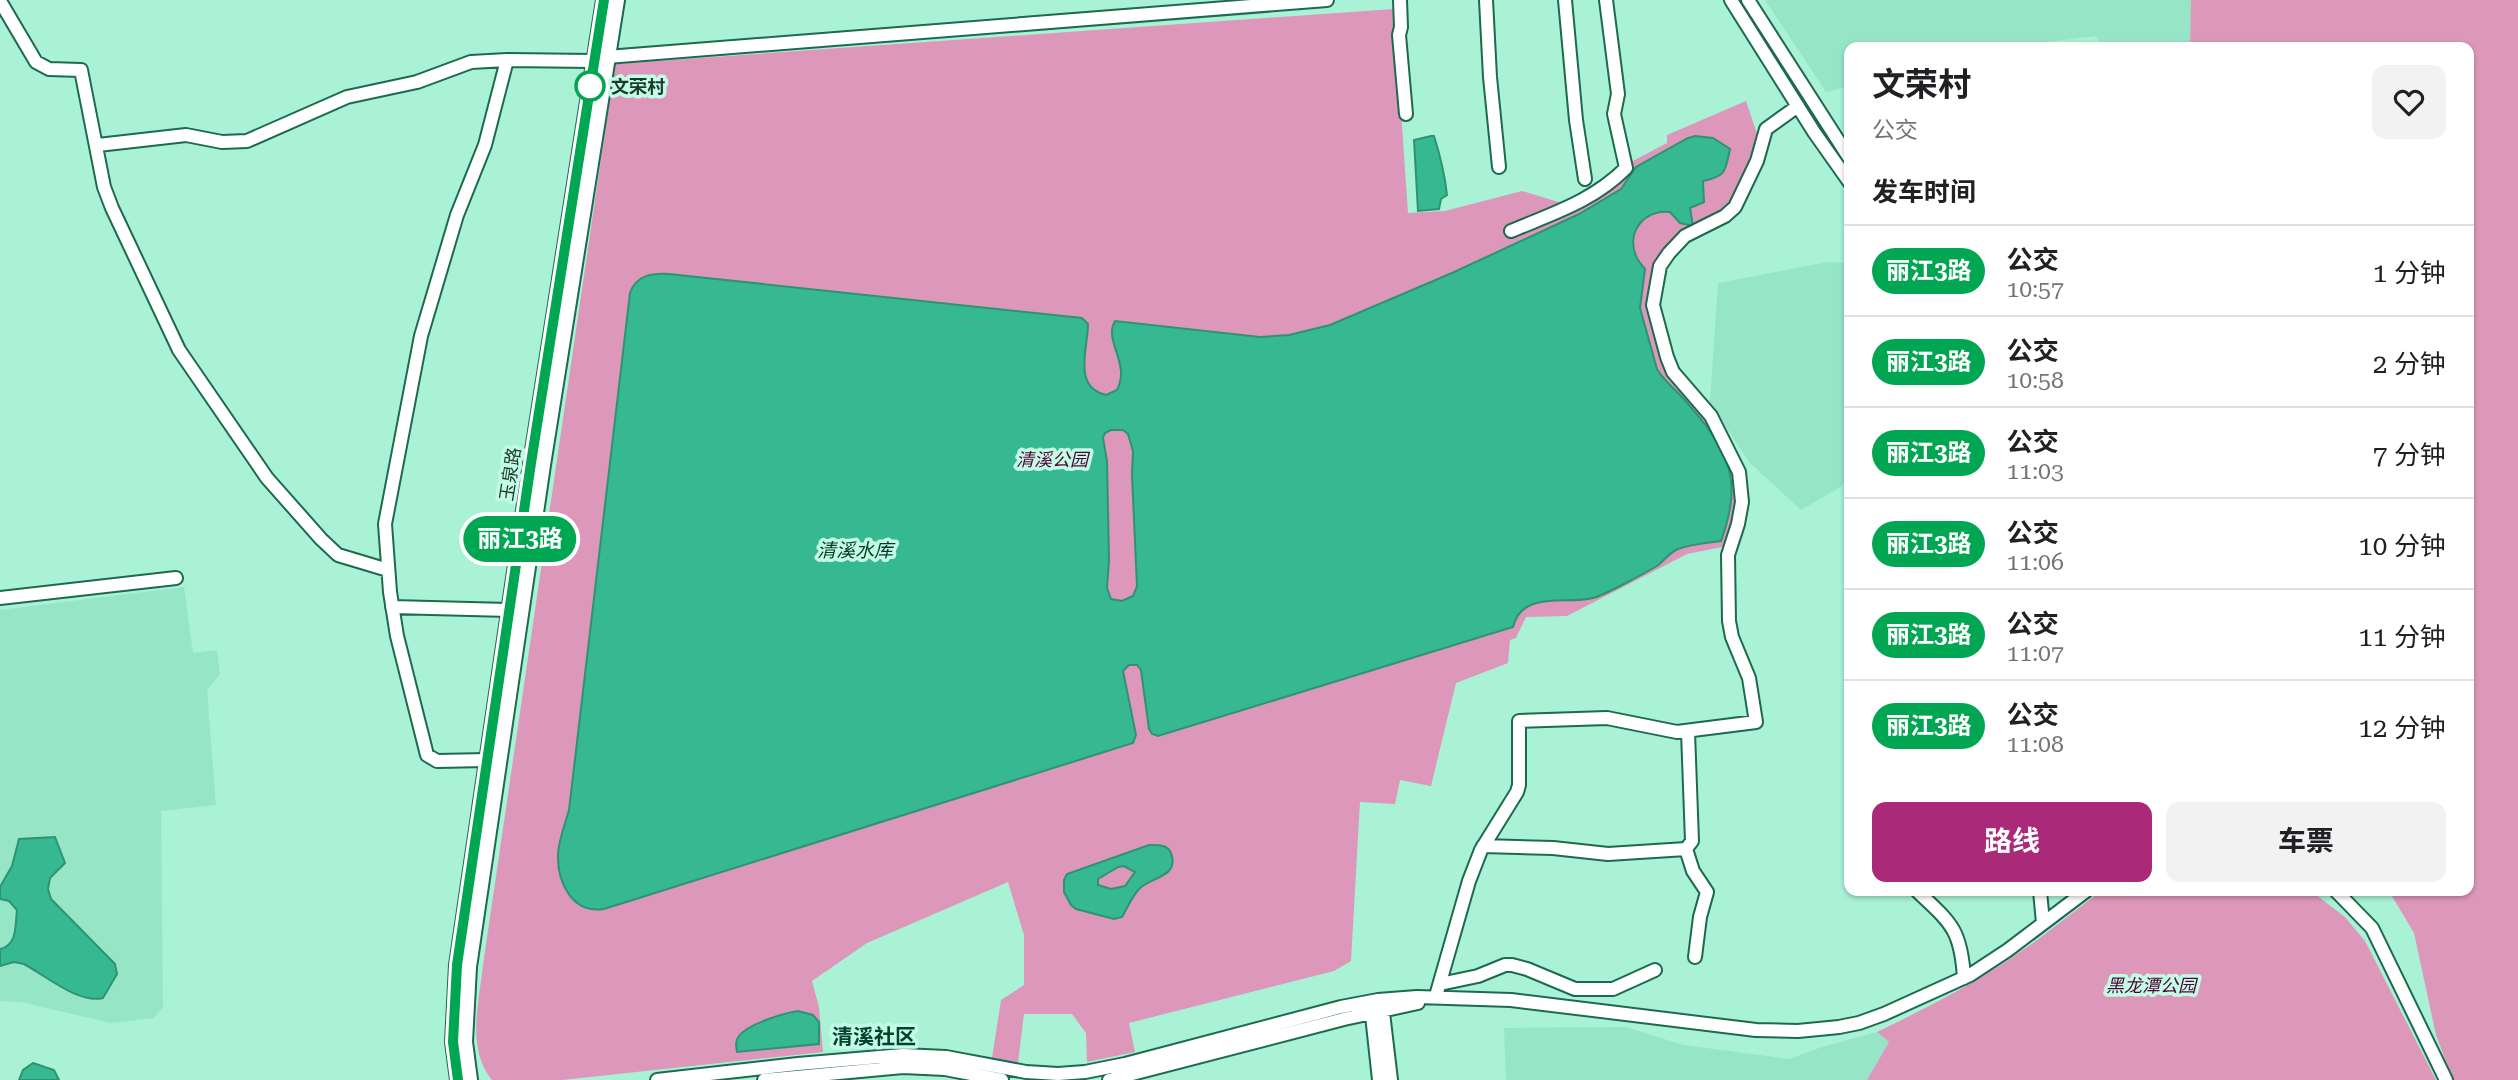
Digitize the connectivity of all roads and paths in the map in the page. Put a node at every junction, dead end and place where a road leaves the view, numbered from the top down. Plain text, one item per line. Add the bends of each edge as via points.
1 (604, 0) edge
2 (617, 0) edge
3 (1327, 0) edge
4 (1400, 0) edge
5 (1486, 0) edge
6 (1565, 0) edge
7 (1606, 0) edge
8 (1731, 0) edge
9 (1748, 0) edge
10 (0, 1) edge
11 (600, 59) junction
12 (507, 60) junction
13 (1798, 106) junction
14 (1406, 114) dead end
15 (97, 145) junction
16 (1844, 150) edge
17 (1499, 167) dead end
18 (1844, 174) edge
19 (1586, 179) dead end
20 (1511, 231) dead end
21 (388, 570) junction
22 (176, 578) dead end
23 (0, 598) edge
24 (392, 607) junction
25 (509, 610) junction
26 (1688, 732) junction
27 (487, 760) junction
28 (1483, 846) junction
29 (1686, 849) junction
30 (1922, 896) edge
31 (2040, 896) edge
32 (2079, 896) edge
33 (2341, 896) edge
34 (2043, 923) junction
35 (1695, 957) dead end
36 (1655, 970) dead end
37 (1964, 978) junction
38 (1583, 989) junction
39 (1438, 990) junction
40 (1456, 997) junction
41 (1377, 1006) junction
42 (1580, 1008) junction
43 (1162, 1073) edge
44 (943, 1074) edge
45 (458, 1080) edge
46 (470, 1080) edge
47 (657, 1080) edge
48 (764, 1080) edge
49 (1002, 1080) edge
50 (1109, 1080) edge
51 (1380, 1080) edge
52 (1391, 1080) edge
53 (2446, 1080) edge

1 - 11 main road, 玉泉路
2 - 11 main road, 玉泉路
3 - 11 street
4 - 14 street
5 - 17 street
6 - 19 street
7 - 20 street via 1618,94 1614,114 1626,168 1587,200
8 - 13 street
9 - 16 street
10 - 15 street via 36,62 49,69 81,70
11 - 12 street
11 - 25 main road, 玉泉路
11 - 46 main road, 玉泉路 via 469,967 465,1042
12 - 15 street via 471,62 417,82 347,97 247,141 186,135
12 - 21 street via 485,145 457,215 421,336 389,494 385,524
13 - 18 street
13 - 26 street via 1766,129 1735,208 1685,236 1669,253 1660,266 1653,299 1669,363 1722,435 1736,463 1742,491 1728,555 1729,621 1749,678 1756,722
15 - 21 street via 112,208 184,358 267,478 321,539 338,555
21 - 24 street
22 - 23 street
24 - 25 street
24 - 27 street via 426,755 437,761
25 - 27 main road, 玉泉路
26 - 28 street via 1607,718 1519,721 1519,785
26 - 29 street via 1692,841
27 - 45 main road, 玉泉路 via 454,994
28 - 29 street via 1608,854
28 - 39 street
29 - 35 street via 1707,892
30 - 37 street via 1956,932
31 - 34 street
32 - 34 street
33 - 53 street via 2372,928
34 - 37 street
36 - 38 street via 1613,989
37 - 42 street via 1859,1023 1819,1029 1756,1030
38 - 39 street via 1527,968 1504,965
38 - 42 street
39 - 40 street
39 - 41 street
40 - 41 street
40 - 42 street
41 - 43 street
41 - 47 street via 1085,1072 1045,1074 946,1057 903,1055
41 - 51 street
41 - 52 street
43 - 50 street
44 - 48 street via 881,1068
44 - 49 street

